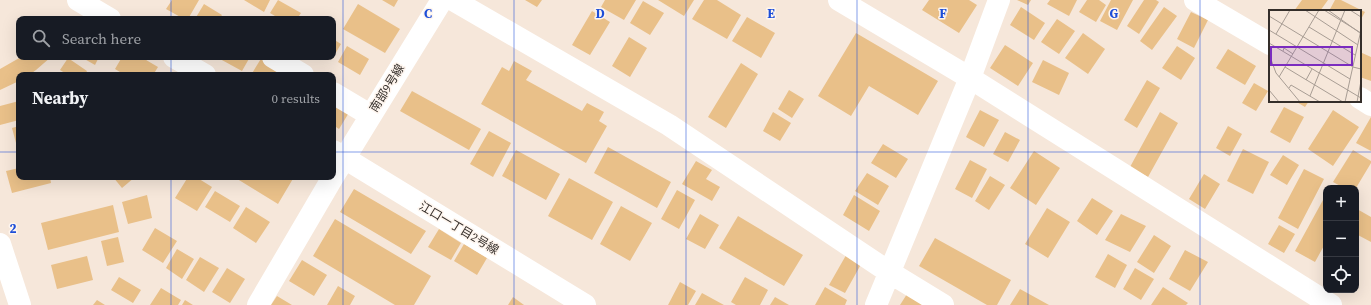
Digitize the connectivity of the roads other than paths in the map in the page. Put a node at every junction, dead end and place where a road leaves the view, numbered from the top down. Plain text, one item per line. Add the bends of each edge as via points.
1 (78, 0) edge
2 (442, 0) edge
3 (453, 0) edge
4 (839, 0) edge
5 (999, 0) edge
6 (1195, 0) edge
7 (105, 16) edge
8 (1269, 43) edge
9 (182, 60) edge
10 (278, 60) edge
11 (203, 68) edge
12 (298, 72) edge
13 (970, 78) junction
14 (336, 95) edge
15 (1361, 99) edge
16 (1371, 105) edge
17 (370, 115) junction
18 (338, 155) edge
19 (331, 180) edge
20 (0, 244) edge
21 (889, 272) junction
22 (20, 305) edge
23 (258, 305) edge
24 (585, 305) edge
25 (876, 305) edge
26 (943, 305) edge
27 (1331, 305) edge

1 - 7 street
2 - 17 street, 南部9号線
3 - 21 street via 669,125
4 - 13 street
5 - 13 street
6 - 8 street
9 - 11 street
10 - 12 street
13 - 21 street
13 - 27 street
14 - 17 street
15 - 16 street
17 - 18 street, 南部9号線
18 - 24 street, 江口一丁目2号線
19 - 23 street, 南部9号線
20 - 22 street
21 - 25 street
21 - 26 street

